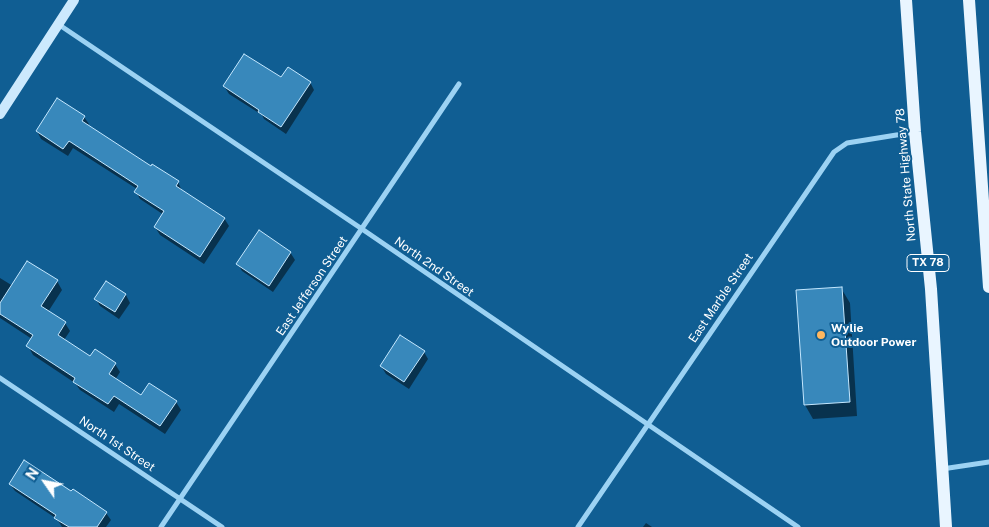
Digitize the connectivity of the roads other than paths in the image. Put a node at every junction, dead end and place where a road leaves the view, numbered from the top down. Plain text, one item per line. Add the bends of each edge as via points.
1 (74, 0) edge
2 (906, 0) edge
3 (969, 0) edge
4 (58, 24) junction
5 (459, 84) dead end
6 (0, 114) edge
7 (914, 132) junction
8 (362, 229) junction
9 (989, 287) edge
10 (0, 378) edge
11 (647, 425) junction
12 (989, 462) edge
13 (941, 469) junction
14 (181, 499) junction
15 (162, 527) edge
16 (222, 527) edge
17 (578, 527) edge
18 (798, 527) edge
19 (946, 527) edge

1 - 4 main road
2 - 7 main road, North State Highway 78 / TX 78
3 - 9 main road
4 - 6 main road
4 - 8 street, North 2nd Street
5 - 8 street, East Jefferson Street
7 - 11 street, East Marble Street via 847,143 834,152
7 - 13 main road, North State Highway 78 / TX 78 via 931,289
8 - 11 street, North 2nd Street
8 - 14 street, East Jefferson Street
10 - 14 street, North 1st Street
11 - 17 street, East Marble Street
11 - 18 street, North 2nd Street
12 - 13 street
13 - 19 main road, North State Highway 78 / TX 78
14 - 15 street, East Jefferson Street
14 - 16 street, North 1st Street

